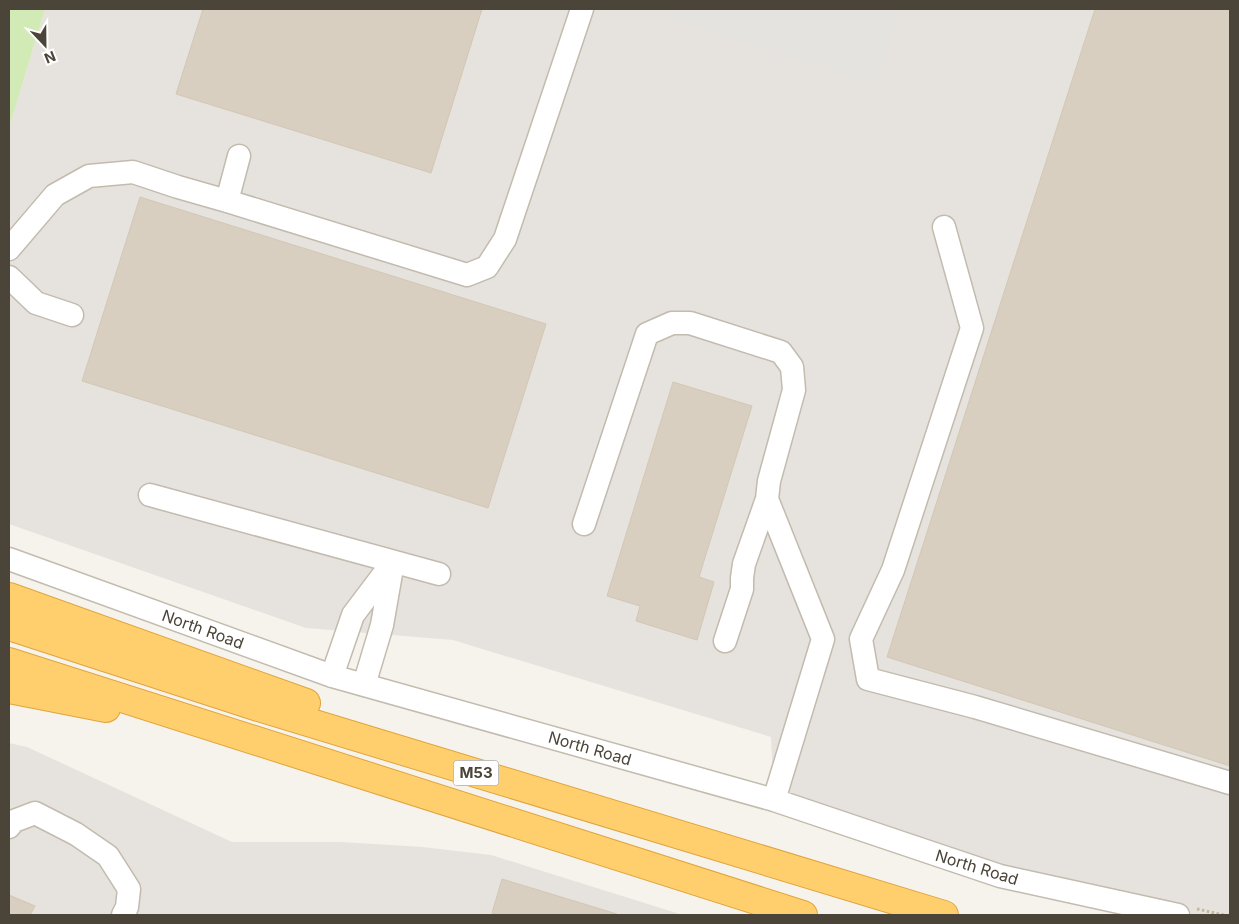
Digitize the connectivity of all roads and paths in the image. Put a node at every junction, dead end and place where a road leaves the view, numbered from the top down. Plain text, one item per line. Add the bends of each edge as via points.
1 (582, 9) edge
2 (239, 156) dead end
3 (227, 201) junction
4 (944, 227) dead end
5 (9, 249) edge
6 (9, 277) edge
7 (72, 315) dead end
8 (150, 495) dead end
9 (766, 499) junction
10 (584, 524) dead end
11 (9, 559) edge
12 (393, 562) junction
13 (439, 574) dead end
14 (9, 597) edge
15 (9, 626) edge
16 (726, 641) dead end
17 (9, 662) edge
18 (332, 676) junction
19 (364, 685) junction
20 (9, 689) edge
21 (242, 736) junction
22 (462, 769) junction
23 (1230, 783) edge
24 (774, 800) junction
25 (9, 827) edge
26 (123, 915) edge
27 (802, 915) edge
28 (944, 915) edge
29 (1178, 915) edge

1 - 3 street via 505,240 487,267 467,275
2 - 3 street
3 - 5 street via 133,172 89,176 55,195
4 - 23 street via 972,328 893,570 861,639 868,679 975,707
6 - 7 street via 36,303
8 - 12 street
9 - 10 street via 794,390 792,367 781,352 690,323 672,323 647,334
9 - 16 street via 744,564 742,589
9 - 24 street via 823,639
11 - 18 street, North Road
12 - 13 street
12 - 18 street via 353,615
12 - 19 street via 382,626
14 - 22 highway via 298,700
15 - 22 highway, M53
17 - 21 highway, M53
18 - 19 street, North Road
19 - 24 street, North Road
20 - 21 highway
21 - 27 highway, M53
22 - 28 highway, M53
24 - 29 street, North Road via 1000,876
25 - 26 street via 14,821 35,812 108,856 129,889

